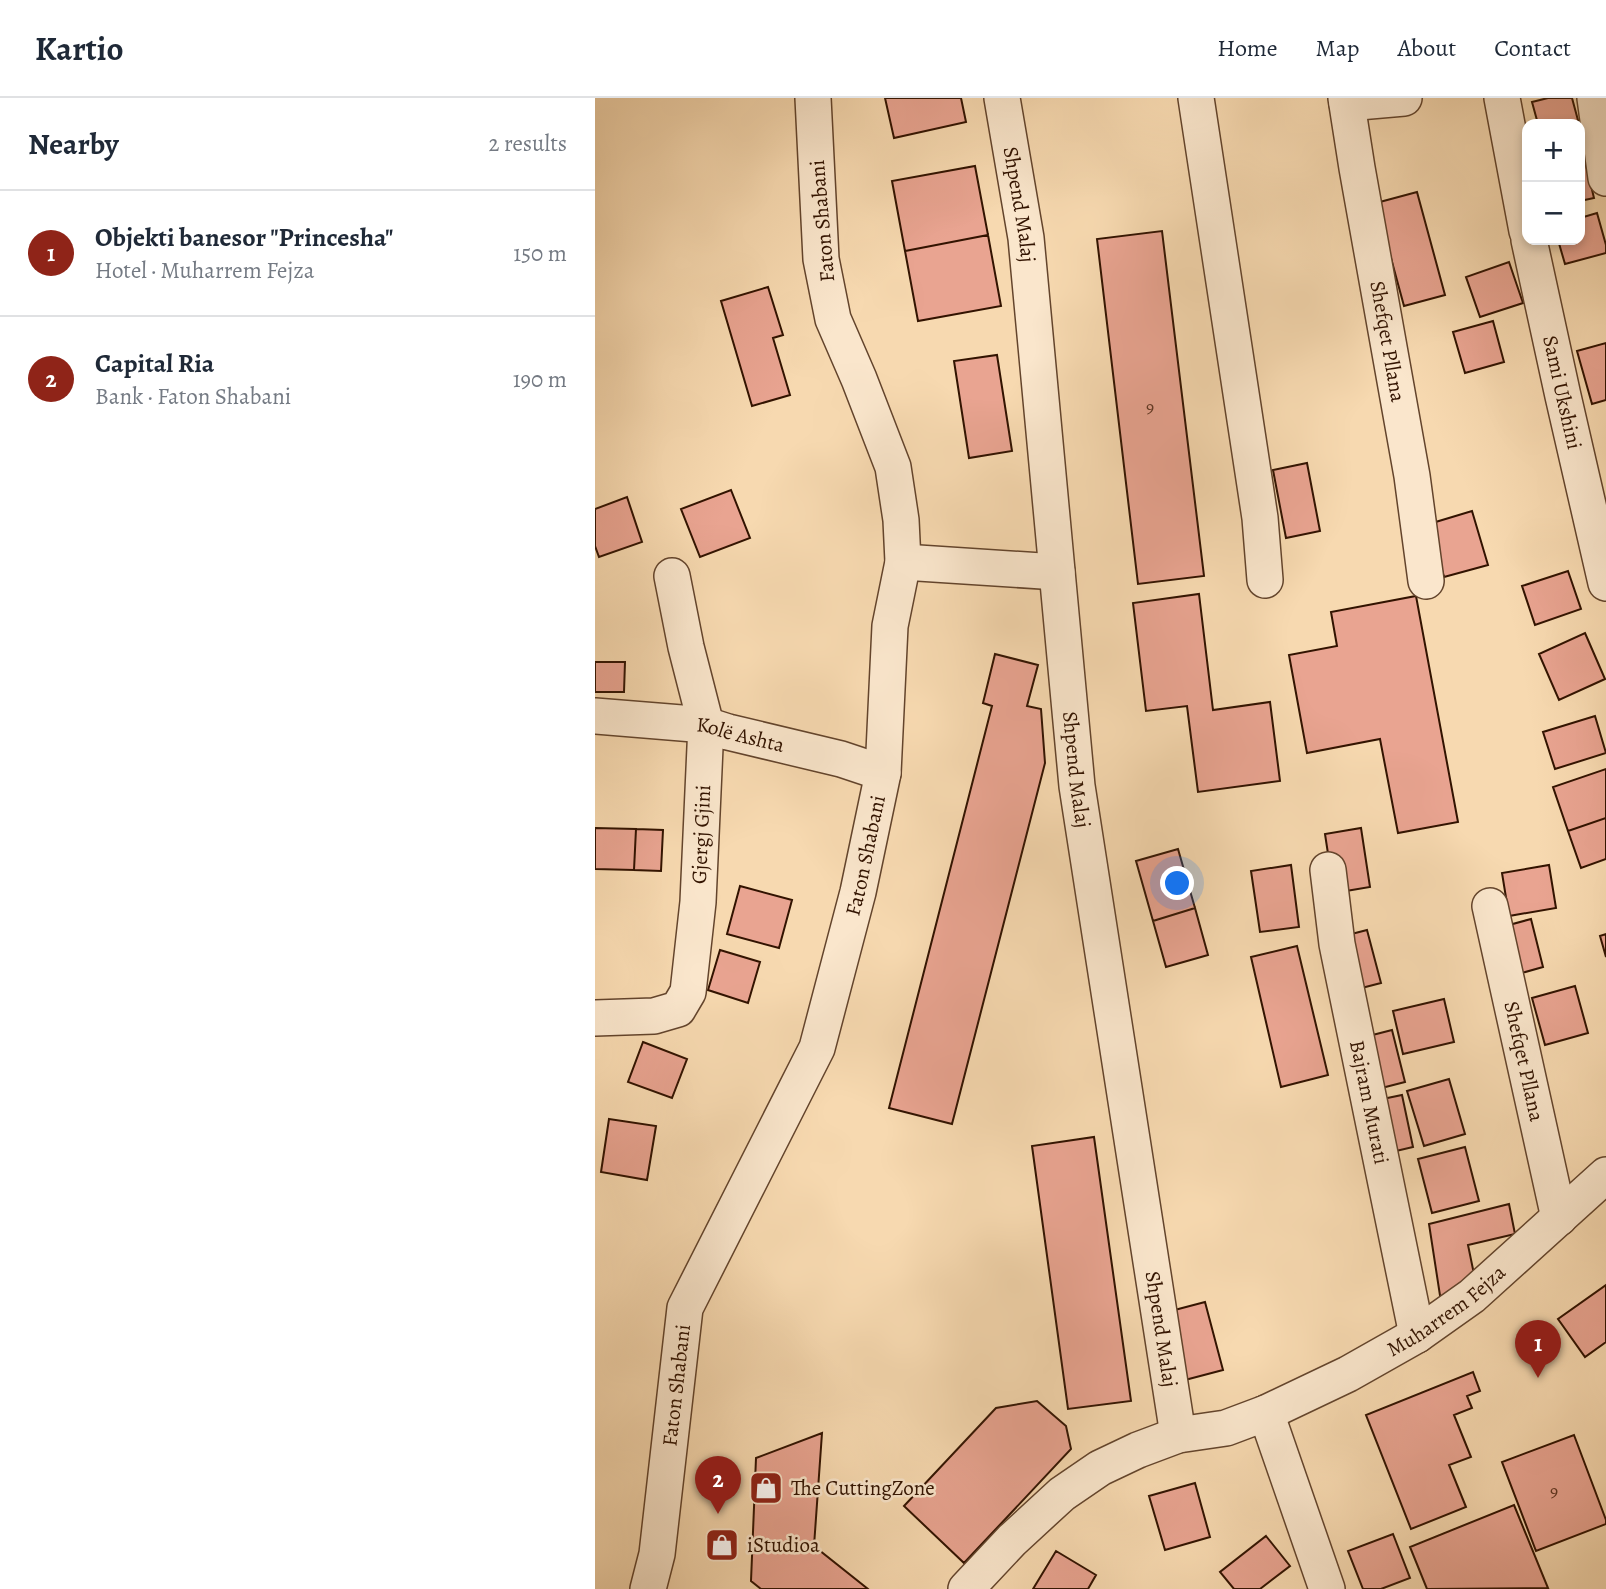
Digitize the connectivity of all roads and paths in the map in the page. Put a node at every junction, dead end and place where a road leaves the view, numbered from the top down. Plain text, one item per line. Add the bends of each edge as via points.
1 (813, 98) edge
2 (1002, 98) edge
3 (1196, 98) edge
4 (1404, 98) edge
5 (1502, 98) edge
6 (1595, 98) edge
7 (1346, 100) edge
8 (1606, 178) edge
9 (1522, 204) edge
10 (1530, 245) edge
11 (903, 562) junction
12 (1057, 572) junction
13 (671, 576) dead end
14 (1265, 580) dead end
15 (1426, 581) dead end
16 (1606, 583) edge
17 (595, 716) edge
18 (706, 725) junction
19 (883, 773) junction
20 (1328, 870) dead end
21 (1490, 906) dead end
22 (595, 1018) edge
23 (1606, 1175) edge
24 (1559, 1218) junction
25 (1417, 1335) junction
26 (1266, 1413) junction
27 (1178, 1435) junction
28 (648, 1589) edge
29 (966, 1589) edge
30 (1327, 1589) edge

1 - 11 street, Faton Shabani via 821,259 833,319 893,467
2 - 12 street, Shpend Malaj via 1026,239
3 - 14 street via 1260,518
4 - 7 street
5 - 9 street
6 - 8 street
7 - 15 street, Shefqet Pllana
10 - 16 street, Sami Ukshini
11 - 12 street
11 - 19 street, Faton Shabani via 890,626
12 - 27 street, Shpend Malaj via 1077,786
13 - 18 street, Gjergj Gjini
17 - 18 street, Kolë Ashta
18 - 19 street, Kolë Ashta
18 - 22 street, Gjergj Gjini via 698,902 688,992 678,1009 654,1016
19 - 28 street, Faton Shabani via 817,1048 685,1308 657,1555
20 - 25 street, Bajram Murati via 1339,957
21 - 24 street, Shefqet Pllana
23 - 24 street, Muharrem Fejza
24 - 25 street, Muharrem Fejza via 1472,1296
25 - 26 street, Muharrem Fejza
26 - 27 street, Muharrem Fejza via 1226,1428
26 - 30 street
27 - 29 street, Muharrem Fejza via 1100,1468 1062,1494

